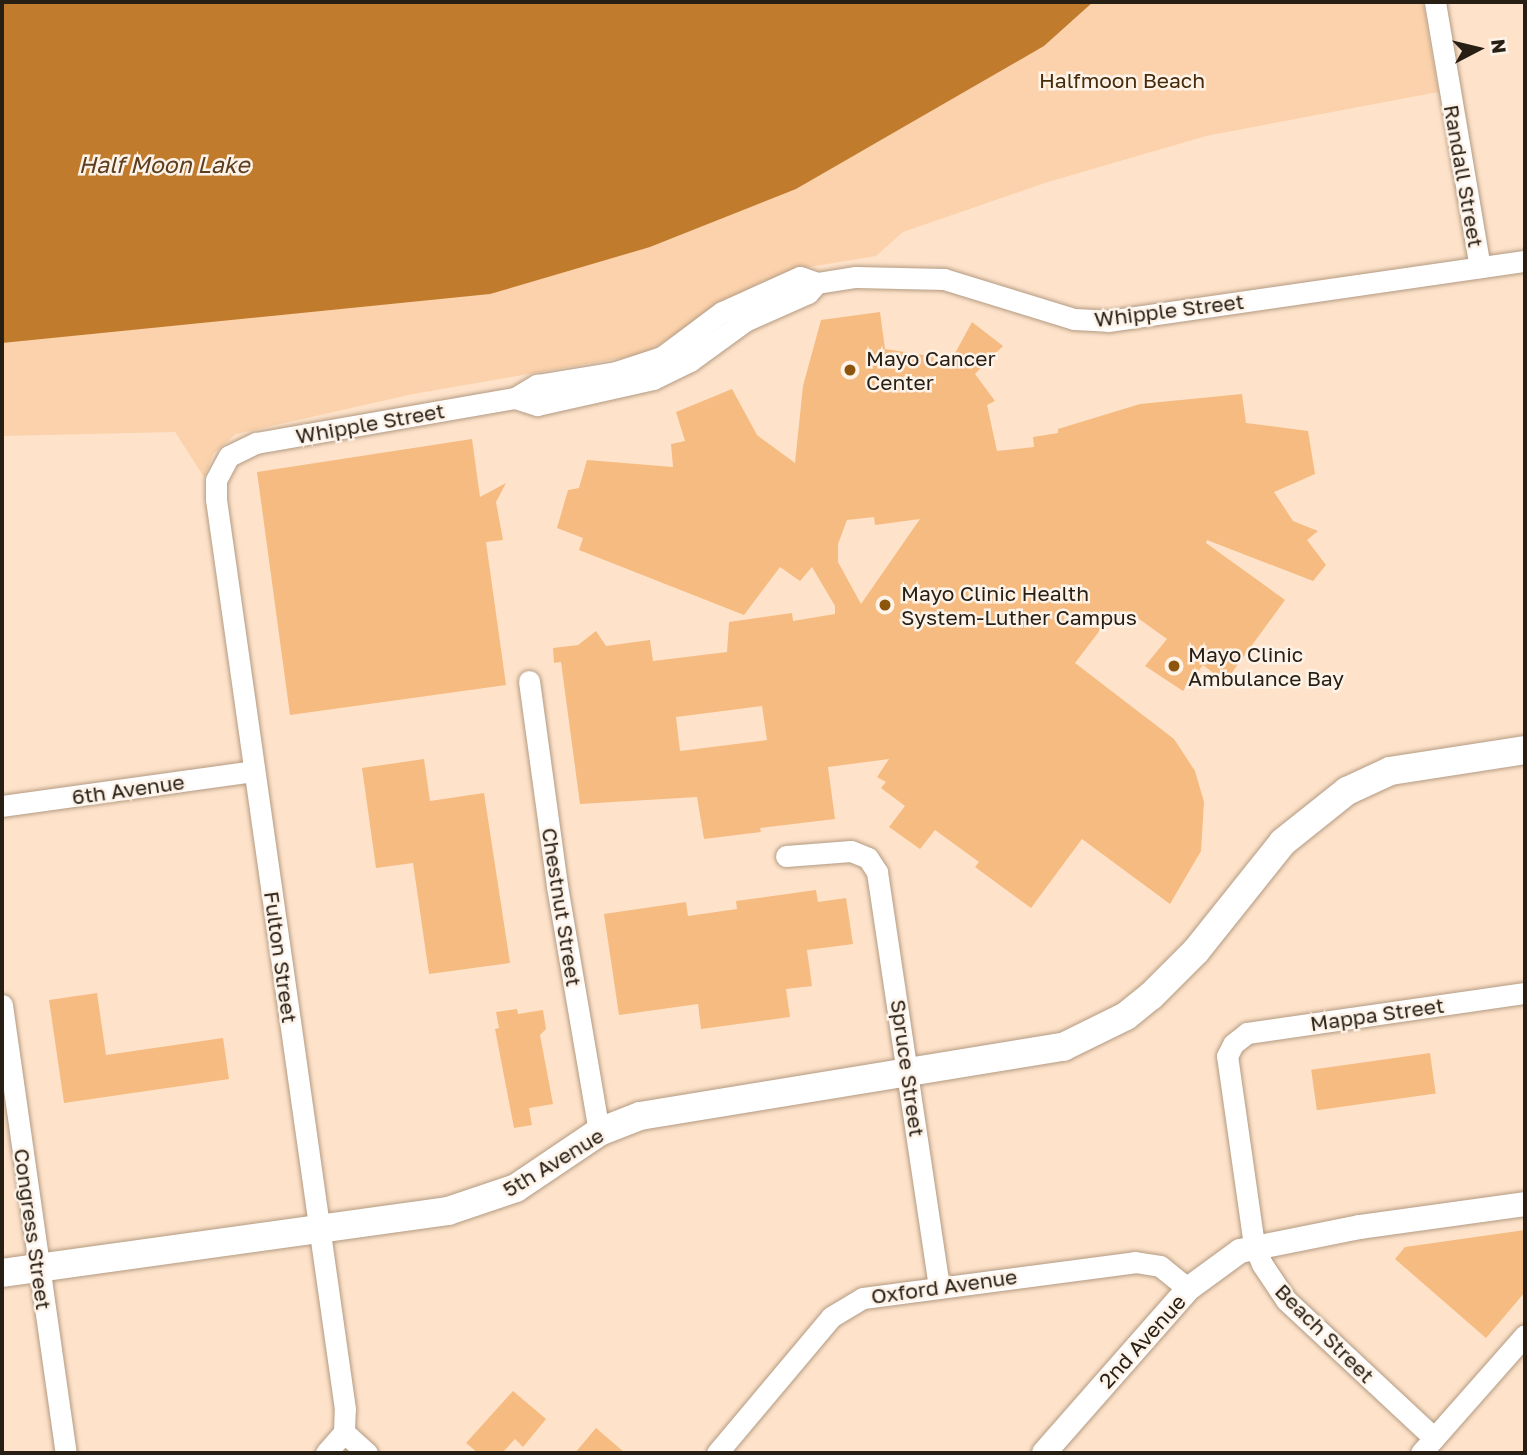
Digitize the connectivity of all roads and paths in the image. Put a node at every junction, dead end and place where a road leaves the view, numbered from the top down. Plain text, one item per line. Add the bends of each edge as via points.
1 (1436, 2) edge
2 (1525, 261) edge
3 (1480, 267) junction
4 (229, 456) joint
5 (529, 681) dead end
6 (1525, 750) edge
7 (254, 771) junction
8 (2, 806) edge
9 (786, 856) dead end
10 (1525, 993) edge
11 (2, 1005) edge
12 (1233, 1044) joint
13 (910, 1076) junction
14 (599, 1132) junction
15 (1525, 1204) edge
16 (318, 1229) junction
17 (1254, 1245) junction
18 (38, 1267) junction
19 (2, 1273) edge
20 (939, 1287) junction
21 (1188, 1289) junction
22 (1525, 1335) edge
23 (344, 1432) junction
24 (1427, 1446) edge
25 (66, 1453) edge
26 (326, 1453) edge
27 (367, 1453) edge
28 (717, 1453) edge
29 (1044, 1453) edge

1 - 3 street, Randall Street
2 - 3 street, Whipple Street
3 - 4 street, Whipple Street via 1108,321 1074,319 944,279 868,276 817,283 808,293 745,321 690,361 653,379 537,405 514,398 256,443
4 - 7 street, Fulton Street via 216,480 216,499
5 - 14 street, Chestnut Street via 557,886
6 - 13 main road, 5th Avenue via 1390,771 1347,791 1283,842 1196,951 1126,1016 1063,1047
7 - 8 street, 6th Avenue
7 - 16 street, Fulton Street
9 - 13 street, Spruce Street via 843,850 863,854 879,879
10 - 12 street, Mappa Street via 1247,1033
11 - 18 street, Congress Street
12 - 17 street, Beach Street via 1227,1070
13 - 14 main road, 5th Avenue via 640,1116
13 - 20 street, Spruce Street
14 - 16 main road, 5th Avenue via 549,1170 496,1197 448,1211
15 - 17 street
16 - 18 main road, 5th Avenue
16 - 23 street, Fulton Street via 345,1409
17 - 21 street, 2nd Avenue
17 - 24 street, Beach Street via 1286,1300
18 - 19 main road, 5th Avenue
18 - 25 street, Congress Street
20 - 21 street, Oxford Avenue via 1135,1262 1160,1266
20 - 28 street, Oxford Avenue via 863,1297 847,1304 831,1317
21 - 29 street, 2nd Avenue
22 - 24 street
23 - 26 street
23 - 27 street

